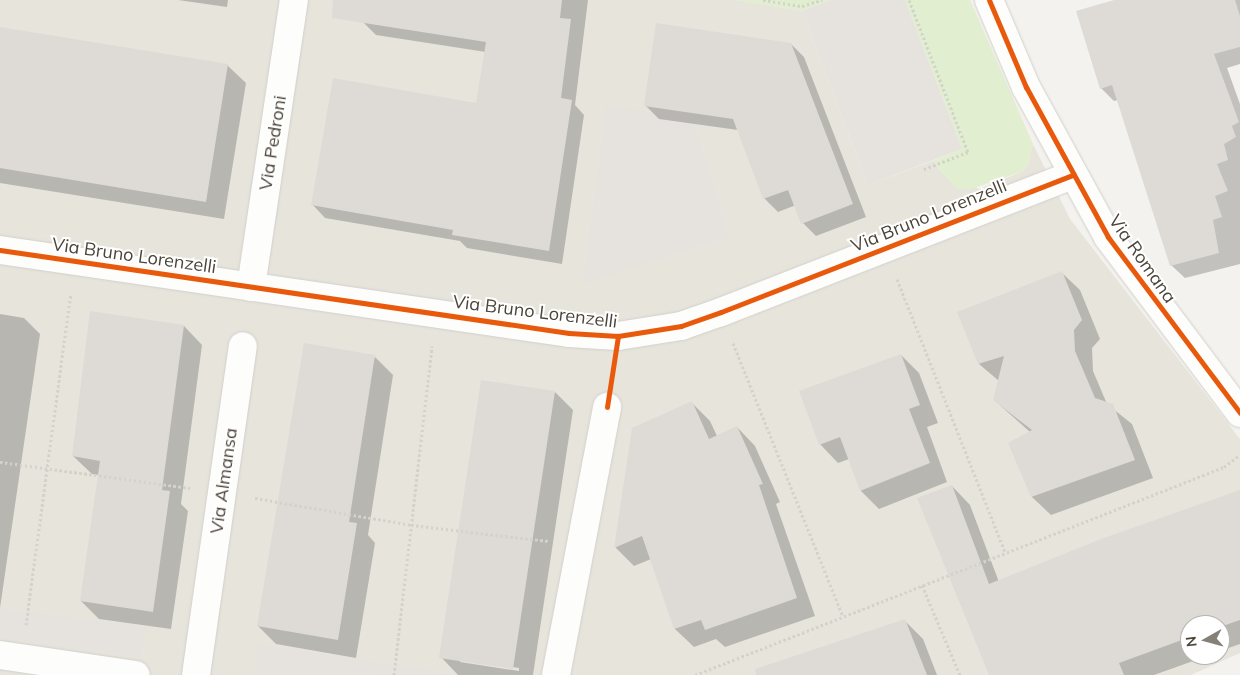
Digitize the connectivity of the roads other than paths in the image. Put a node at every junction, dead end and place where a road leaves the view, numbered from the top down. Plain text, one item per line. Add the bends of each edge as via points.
1 (294, 0) edge
2 (989, 0) edge
3 (1072, 174) junction
4 (0, 250) edge
5 (251, 287) junction
6 (243, 346) dead end
7 (607, 407) dead end
8 (1240, 413) edge
9 (11, 657) edge
10 (136, 675) edge
11 (196, 675) edge
12 (556, 675) edge

1 - 5 street, Via Pedroni
2 - 3 street, Via Romana via 1026,87
3 - 5 street, Via Bruno Lorenzelli via 721,312 681,326 618,336 569,333
3 - 8 street, Via Romana via 1125,263
4 - 5 street, Via Bruno Lorenzelli
6 - 11 street, Via Almansa
7 - 12 street
9 - 10 street

